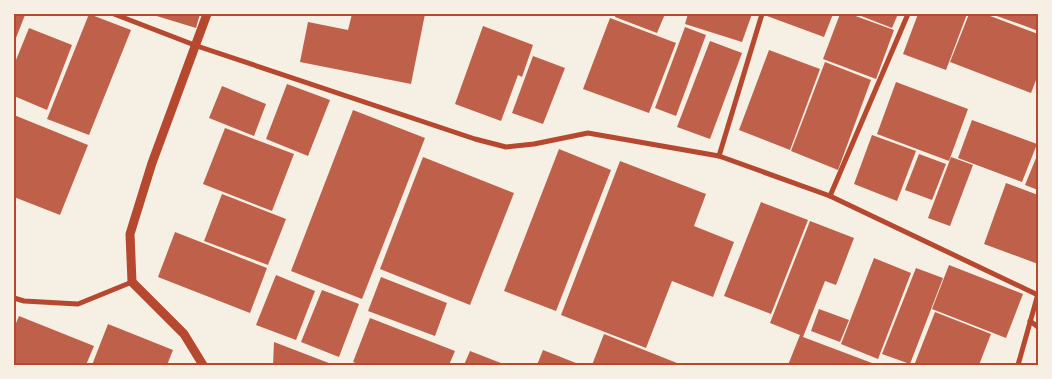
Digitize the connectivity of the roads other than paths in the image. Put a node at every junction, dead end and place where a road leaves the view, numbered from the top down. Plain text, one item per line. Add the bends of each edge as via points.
1 (114, 14) edge
2 (207, 14) edge
3 (762, 14) edge
4 (908, 14) edge
5 (197, 46) junction
6 (720, 156) junction
7 (830, 196) junction
8 (132, 282) junction
9 (1038, 294) edge
10 (14, 298) edge
11 (1030, 322) junction
12 (1038, 327) edge
13 (203, 365) edge
14 (1018, 365) edge

1 - 5 street
2 - 5 street
3 - 6 street
4 - 7 street
5 - 6 street via 506,147 588,133
5 - 8 street via 152,163 130,234
6 - 7 street
7 - 9 street
8 - 10 street via 78,304
8 - 13 street via 184,334
9 - 11 street
11 - 12 street
11 - 14 street

